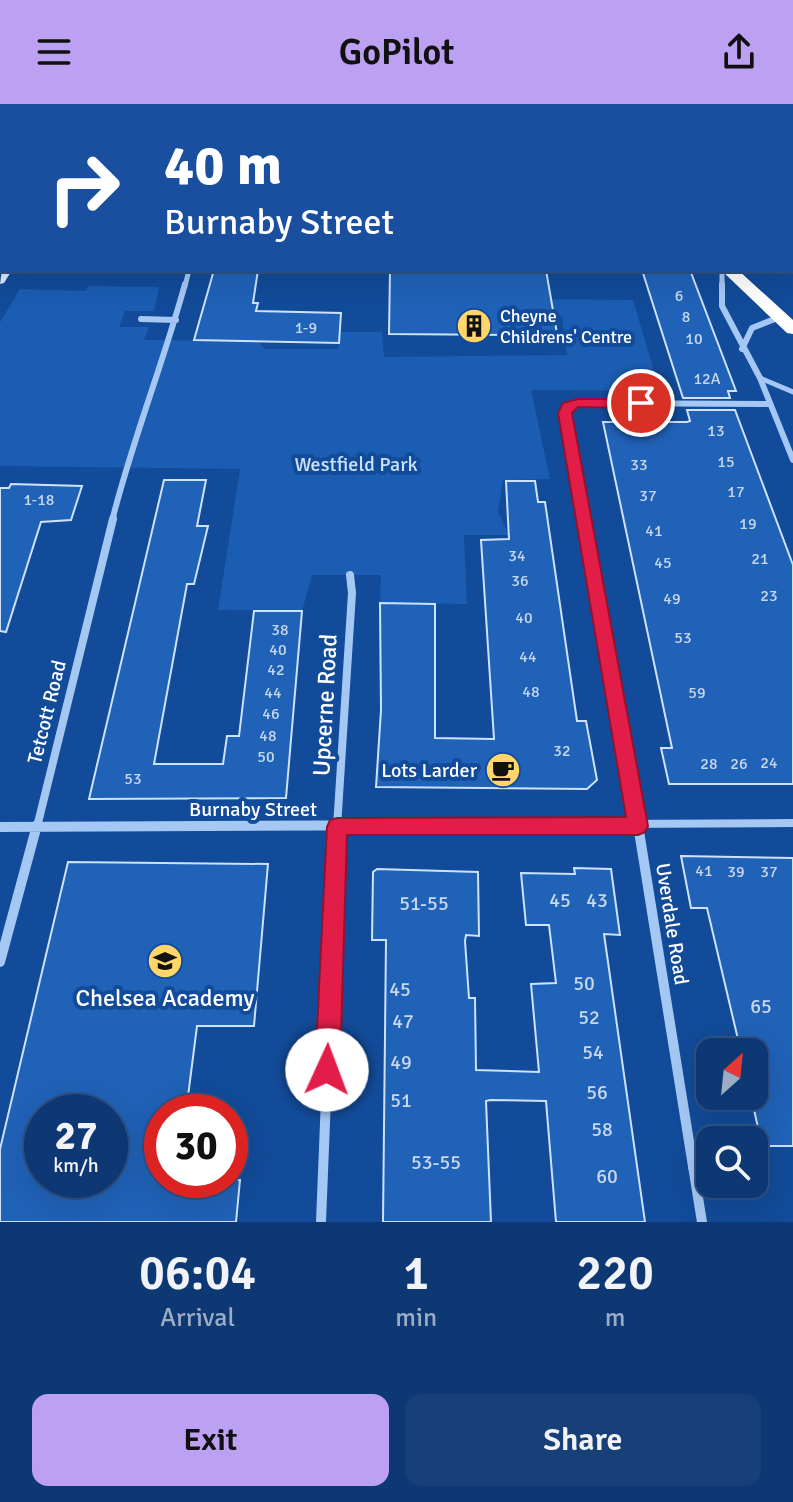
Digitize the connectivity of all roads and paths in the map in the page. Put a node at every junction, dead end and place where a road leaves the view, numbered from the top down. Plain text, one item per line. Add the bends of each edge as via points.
1 (188, 272) edge
2 (722, 272) edge
3 (731, 272) edge
4 (141, 319) dead end
5 (176, 320) junction
6 (786, 323) edge
7 (742, 349) junction
8 (760, 378) junction
9 (793, 392) edge
10 (769, 404) junction
11 (793, 460) edge
12 (350, 575) dead end
13 (793, 823) edge
14 (37, 826) junction
15 (638, 826) junction
16 (0, 827) edge
17 (337, 827) junction
18 (0, 962) edge
19 (692, 1167) junction
20 (696, 1167) edge
21 (321, 1222) edge
22 (702, 1222) edge

1 - 5 street
2 - 7 street via 722,306
3 - 6 highway
4 - 5 street
5 - 14 street, Tetcott Road via 125,469
6 - 7 street via 752,328
7 - 8 street
8 - 9 lane
8 - 10 street
10 - 11 street
10 - 15 street, Uverdale Road via 578,403 565,413
12 - 17 street, Upcerne Road
13 - 15 street, Burnaby Street
14 - 16 street, Burnaby Street
14 - 17 street, Burnaby Street
14 - 18 street, Tetcott Road
15 - 17 street, Burnaby Street
15 - 19 street, Uverdale Road
17 - 21 street, Upcerne Road
19 - 20 lane
19 - 22 street, Uverdale Road

